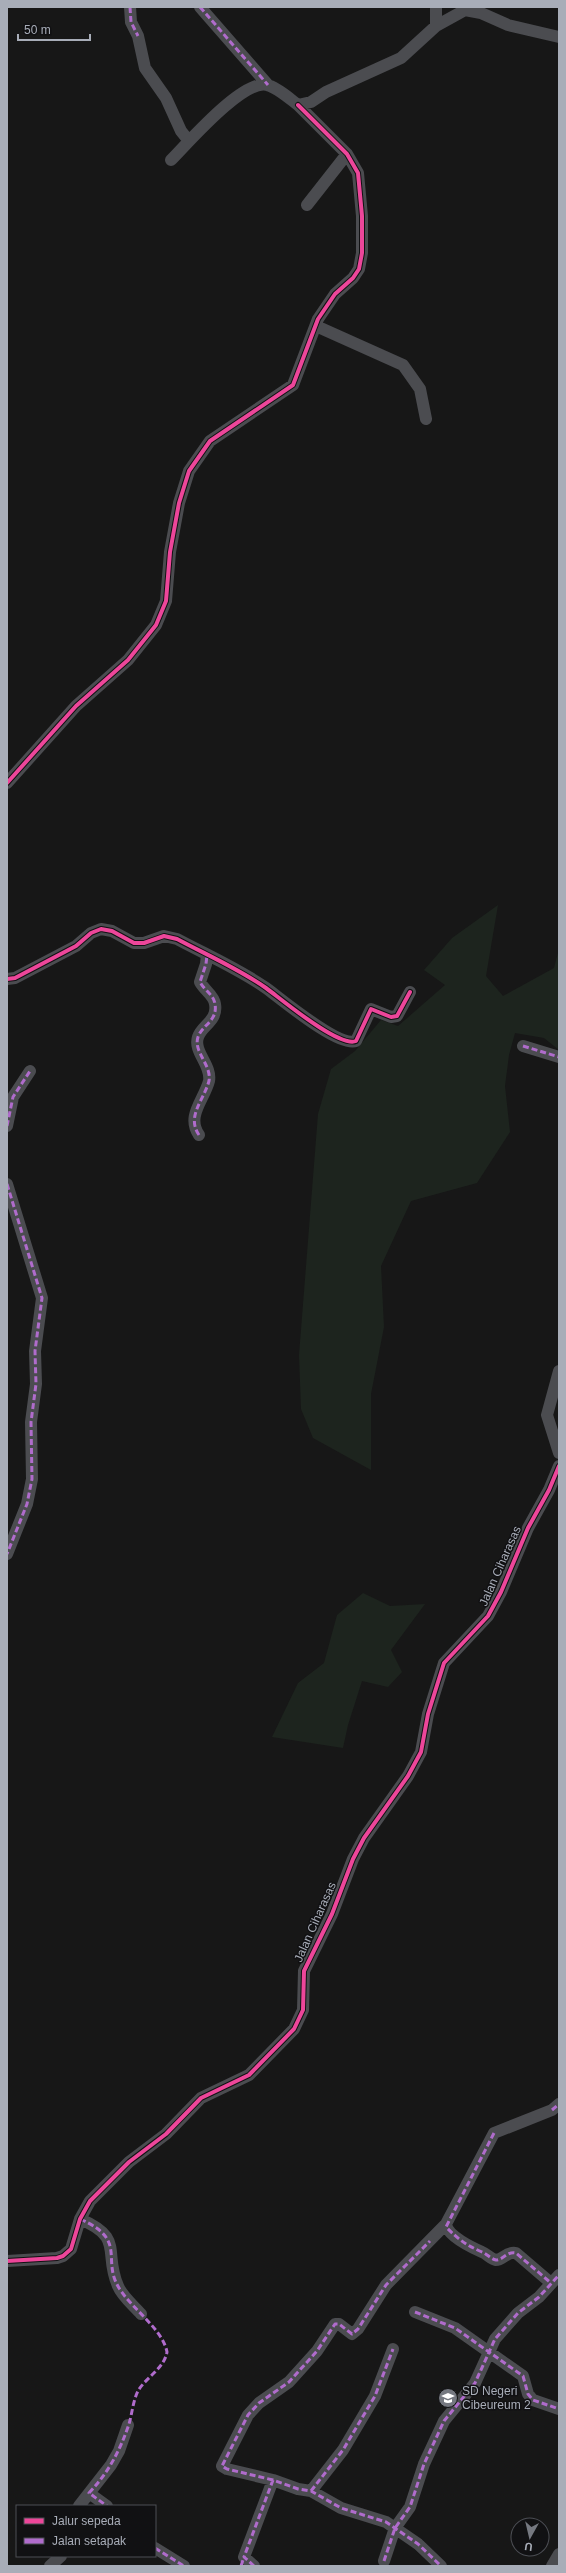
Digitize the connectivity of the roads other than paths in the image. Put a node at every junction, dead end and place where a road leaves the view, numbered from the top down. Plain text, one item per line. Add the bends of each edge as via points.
1 (130, 7) edge
2 (200, 7) edge
3 (436, 7) edge
4 (436, 26) junction
5 (559, 37) edge
6 (268, 85) junction
7 (298, 105) junction
8 (189, 141) junction
9 (347, 154) junction
10 (171, 160) dead end
11 (307, 205) dead end
12 (316, 326) junction
13 (426, 419) dead end
14 (7, 783) edge
15 (207, 955) junction
16 (7, 979) edge
17 (410, 992) dead end
18 (523, 1046) dead end
19 (559, 1057) edge
20 (30, 1071) dead end
21 (7, 1126) edge
22 (199, 1135) dead end
23 (7, 1184) edge
24 (559, 1371) edge
25 (559, 1453) edge
26 (559, 1466) edge
27 (7, 1554) edge
28 (559, 2104) edge
29 (80, 2219) junction
30 (446, 2224) junction
31 (7, 2262) edge
32 (556, 2279) edge
33 (415, 2312) dead end
34 (141, 2314) dead end
35 (393, 2349) dead end
36 (488, 2351) junction
37 (559, 2409) edge
38 (128, 2425) dead end
39 (273, 2480) junction
40 (311, 2491) junction
41 (89, 2493) junction
42 (80, 2505) edge
43 (106, 2505) edge
44 (395, 2528) junction
45 (156, 2549) edge
46 (559, 2554) edge
47 (59, 2557) edge
48 (242, 2561) edge
49 (384, 2561) dead end
50 (50, 2566) edge
51 (184, 2566) edge
52 (254, 2566) edge
53 (441, 2566) edge
54 (552, 2566) edge

1 - 8 street via 131,22 138,36 145,68 162,91 181,131
2 - 6 street
3 - 4 street
4 - 5 street via 465,10 474,10 508,25
4 - 7 street via 401,58 326,92 311,102
6 - 7 street
6 - 8 street via 252,86 225,106
7 - 9 street
8 - 10 street
9 - 11 street
9 - 12 street via 360,182 361,261 353,278 335,294
12 - 13 street via 403,365 420,389
12 - 14 street via 293,385 210,441 189,471 179,503 170,552 166,602 156,625 128,660 76,706
15 - 16 street via 170,937 134,943 112,931 101,929 76,946 18,977
15 - 17 street via 266,988 303,1018 354,1042 371,1009 396,1017
15 - 22 street via 200,982 214,999 216,1006 210,1023 203,1028 198,1038 198,1046 209,1076 194,1118
18 - 19 street
20 - 21 street via 13,1096
23 - 27 street via 42,1298 35,1351 36,1384 31,1422 32,1479 27,1504
24 - 25 street via 547,1415
26 - 29 street, Jalan Ciharasas via 488,1616 444,1663 428,1714 421,1752 408,1776 352,1859 332,1914 304,1971 303,2010 294,2029 249,2076 201,2098 170,2130 137,2154 90,2201
28 - 30 street via 552,2110 494,2133
29 - 31 street, Jalan Ciharasas via 71,2249 63,2256
29 - 34 street via 90,2223 109,2239 118,2285
30 - 32 street via 452,2233 472,2249 494,2259 516,2253
30 - 39 street via 390,2280 358,2329 352,2334 339,2324 335,2324 289,2382 262,2401 248,2415 222,2466 227,2470
32 - 36 street via 539,2297 518,2313
33 - 36 street via 442,2321
35 - 40 street via 375,2396 343,2450
36 - 37 street via 523,2376 528,2394 533,2400
36 - 44 street via 475,2384 444,2421 424,2464 410,2507
38 - 41 street via 119,2451
39 - 40 street
39 - 48 street
40 - 44 street via 334,2505 376,2518
41 - 42 street
41 - 43 street
44 - 49 street
44 - 53 street via 418,2544
45 - 51 street
46 - 54 street
47 - 50 street
48 - 52 street

